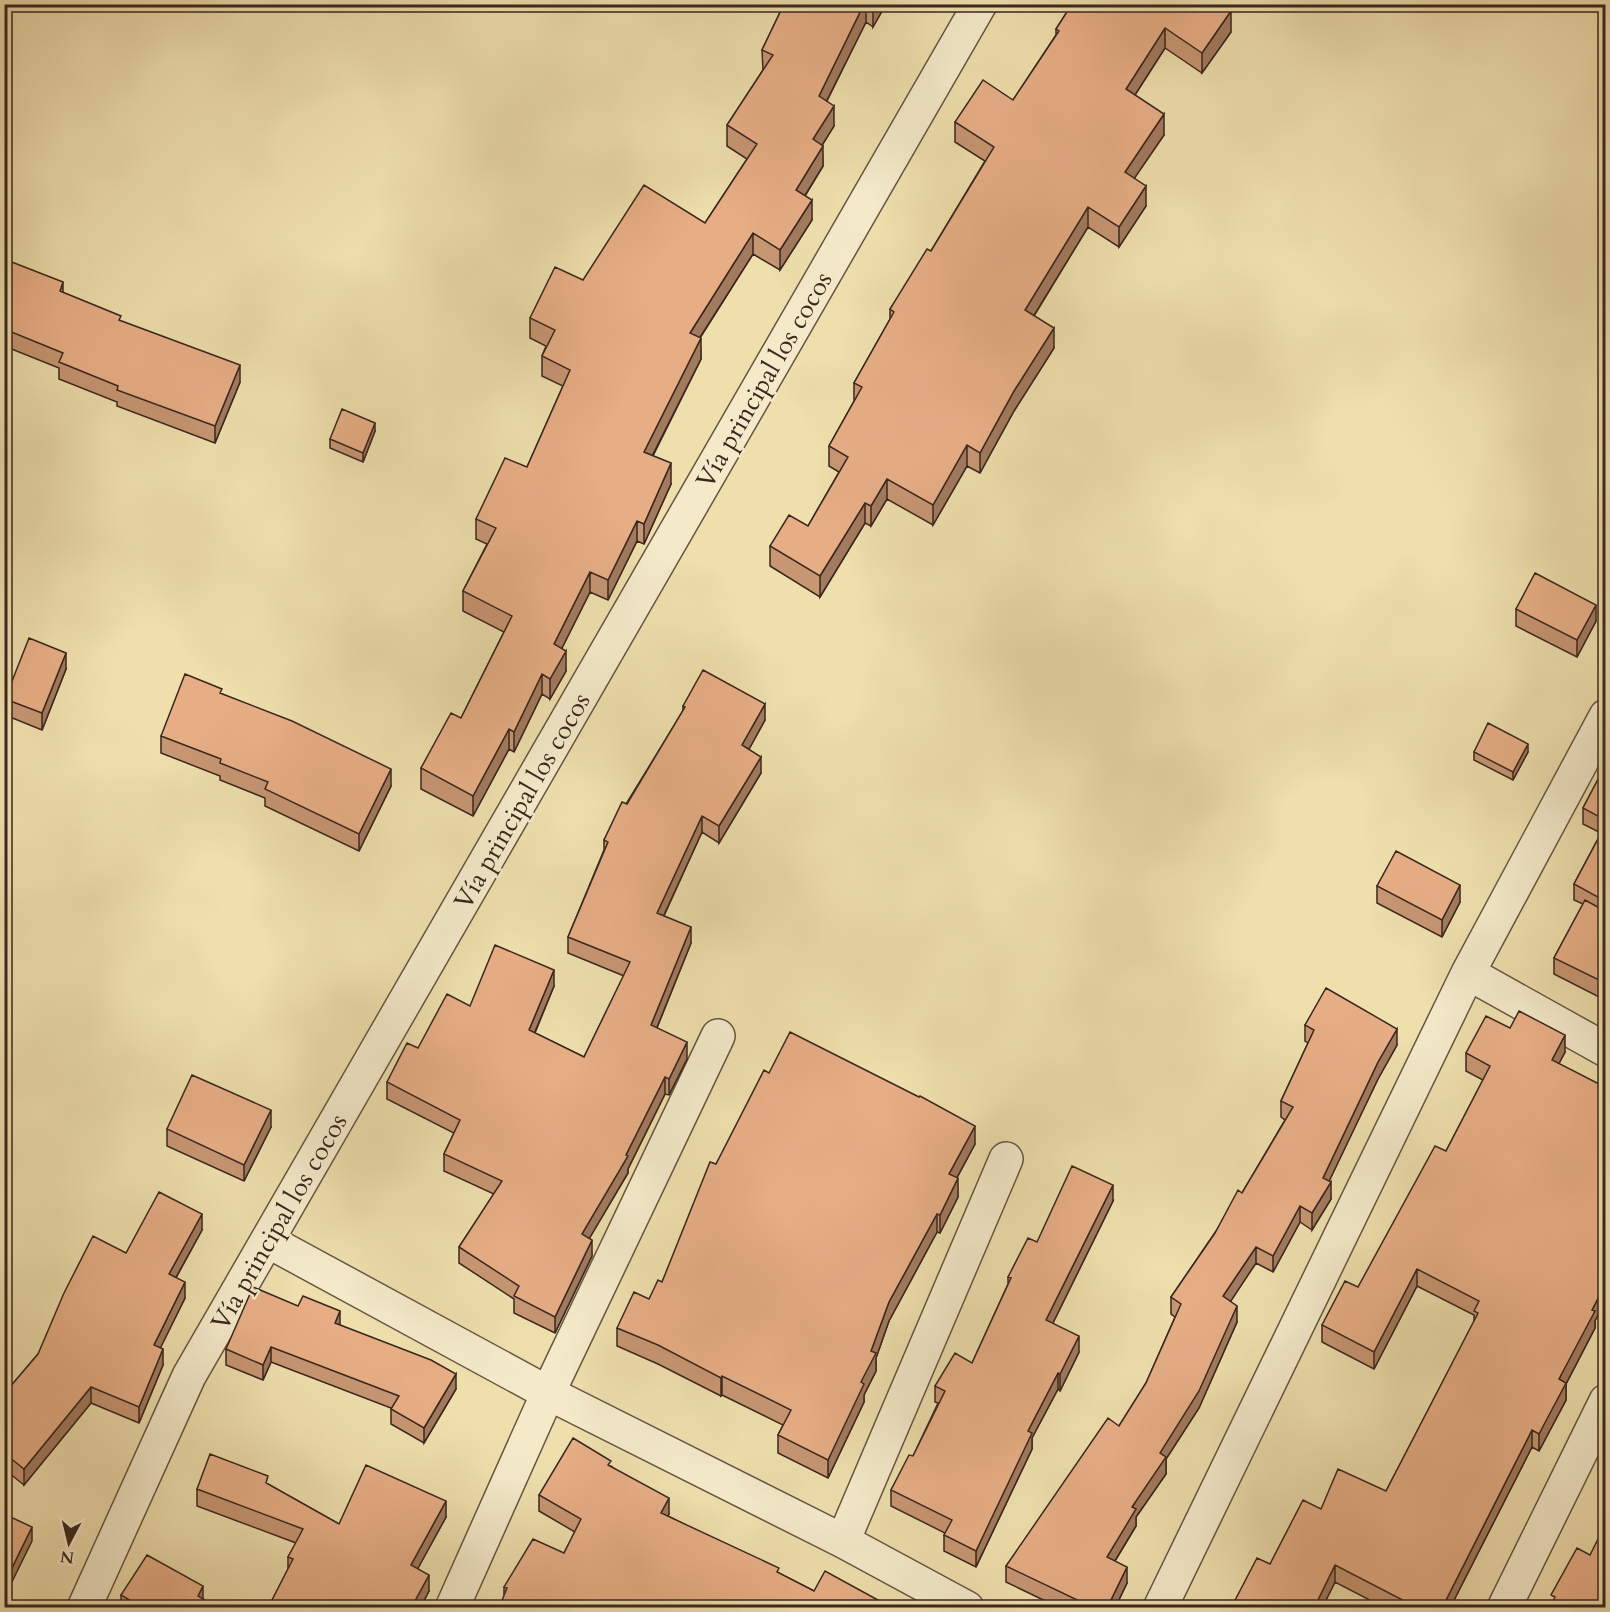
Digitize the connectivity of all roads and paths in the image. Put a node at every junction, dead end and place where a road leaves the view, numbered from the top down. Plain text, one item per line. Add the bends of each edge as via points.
1 (980, 4) edge
2 (1605, 716) edge
3 (1468, 973) junction
4 (718, 1036) dead end
5 (1605, 1050) edge
6 (1006, 1159) dead end
7 (268, 1241) junction
8 (548, 1393) junction
9 (1605, 1401) edge
10 (843, 1541) junction
11 (84, 1608) edge
12 (452, 1608) edge
13 (967, 1608) edge
14 (1160, 1608) edge
15 (1504, 1608) edge

1 - 7 street, Vía principal los cocos
2 - 3 street
3 - 5 street
3 - 14 street
4 - 8 street
6 - 10 street
7 - 8 street
7 - 11 street, Vía principal los cocos via 189,1376
8 - 10 street
8 - 12 street
9 - 15 street
10 - 13 street

